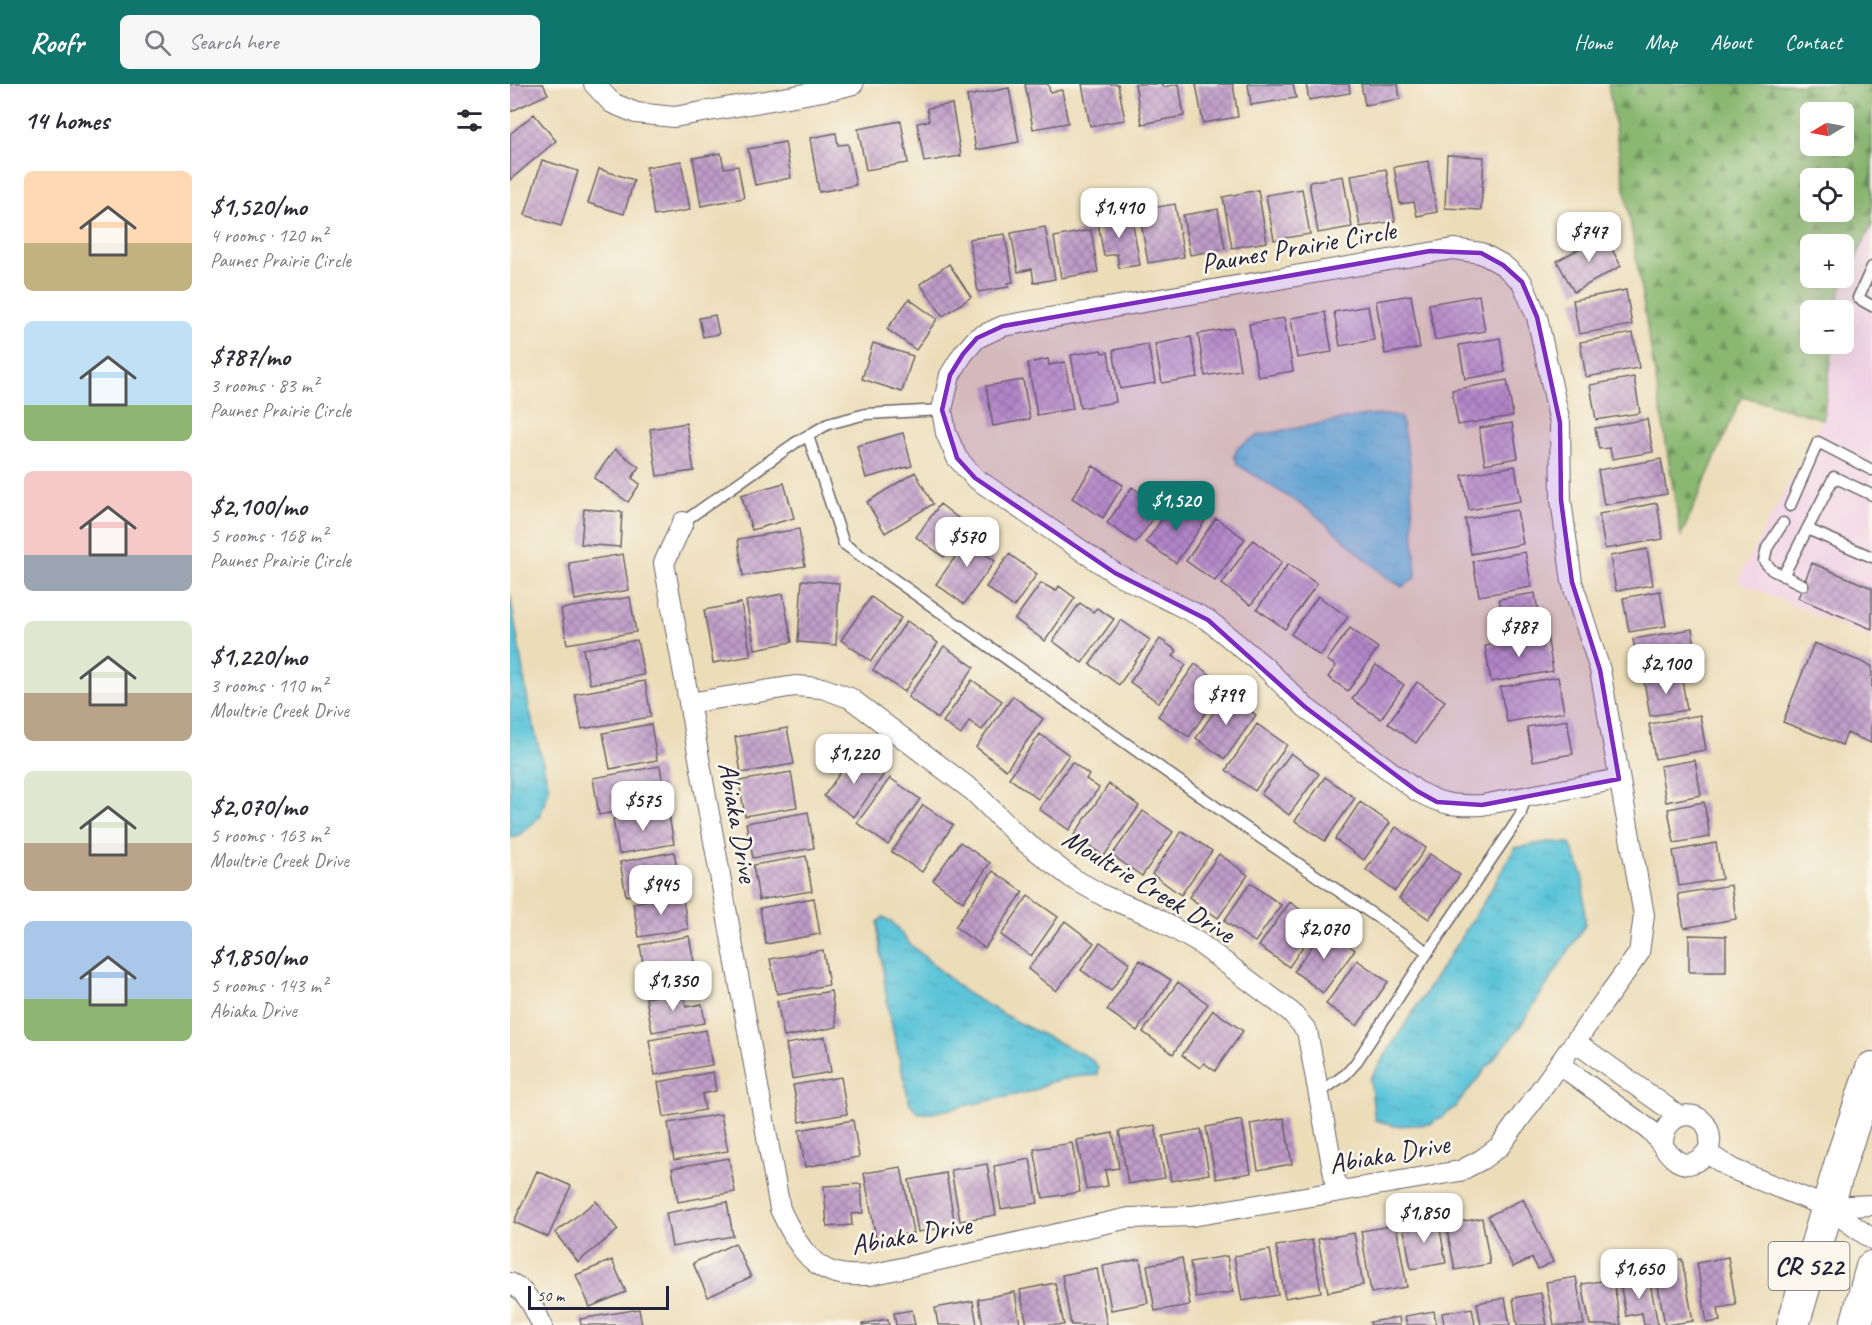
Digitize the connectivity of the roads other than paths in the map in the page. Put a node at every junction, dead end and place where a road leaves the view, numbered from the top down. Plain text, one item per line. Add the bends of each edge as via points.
1 (594, 84) edge
2 (853, 84) edge
3 (1872, 267) edge
4 (1872, 306) edge
5 (942, 410) junction
6 (808, 436) junction
7 (1872, 470) edge
8 (1872, 495) edge
9 (1790, 506) dead end
10 (683, 522) joint
11 (1783, 523) dead end
12 (1807, 528) junction
13 (1872, 557) edge
14 (1783, 576) junction
15 (1803, 585) dead end
16 (689, 703) junction
17 (1620, 778) junction
18 (1526, 796) junction
19 (1428, 952) junction
20 (1575, 1042) junction
21 (1559, 1064) junction
22 (1872, 1068) edge
23 (1319, 1093) junction
24 (1679, 1116) junction
25 (1663, 1144) junction
26 (1707, 1153) junction
27 (1337, 1191) junction
28 (1872, 1205) edge
29 (1827, 1208) junction
30 (1872, 1239) edge
31 (1872, 1267) edge
32 (510, 1283) edge
33 (542, 1325) edge
34 (1793, 1325) edge
35 (1856, 1325) edge

1 - 2 street via 612,103 636,113 674,117
3 - 4 lane via 1858,298
5 - 6 lane via 849,417
5 - 17 street, Paunes Prairie Circle via 950,375 963,354 977,338 1003,326 1430,251 1481,253 1522,282 1537,317 1560,423 1561,500 1572,582 1600,670
5 - 18 street, Paunes Prairie Circle via 946,433 957,458 975,478 1115,573 1208,620 1265,667 1305,707 1417,791 1437,802 1460,806
6 - 10 lane
6 - 19 lane via 844,544
7 - 9 lane via 1818,442
8 - 12 lane via 1834,477
10 - 16 street, Abiaka Drive via 664,563
11 - 14 lane via 1767,548 1764,561
12 - 13 lane
12 - 14 lane
14 - 15 lane
16 - 23 street, Moultrie Creek Drive via 795,686 822,688 850,698 973,790 1021,839 1072,878 1199,943 1291,1012 1307,1031
16 - 27 street, Abiaka Drive via 780,1209 795,1241 814,1262 839,1274 870,1275 1129,1218 1192,1216
17 - 18 street, Paunes Prairie Circle
17 - 20 street, Paunes Prairie Circle via 1644,915 1639,953
18 - 19 lane via 1520,816
19 - 23 lane via 1355,1064
20 - 21 street, Abiaka Drive
20 - 24 street
21 - 25 street
21 - 27 street, Abiaka Drive via 1500,1146 1481,1160 1460,1171
22 - 29 main road, CR 522
23 - 27 street, Moultrie Creek Drive
24 - 25 street via 1666,1126
24 - 26 street via 1691,1115 1702,1120 1711,1141
25 - 26 street via 1666,1152 1682,1163 1691,1163
26 - 29 street via 1749,1177
28 - 29 street
29 - 30 street
29 - 34 main road, CR 522
31 - 35 main road, CR 522
32 - 33 street via 532,1304

